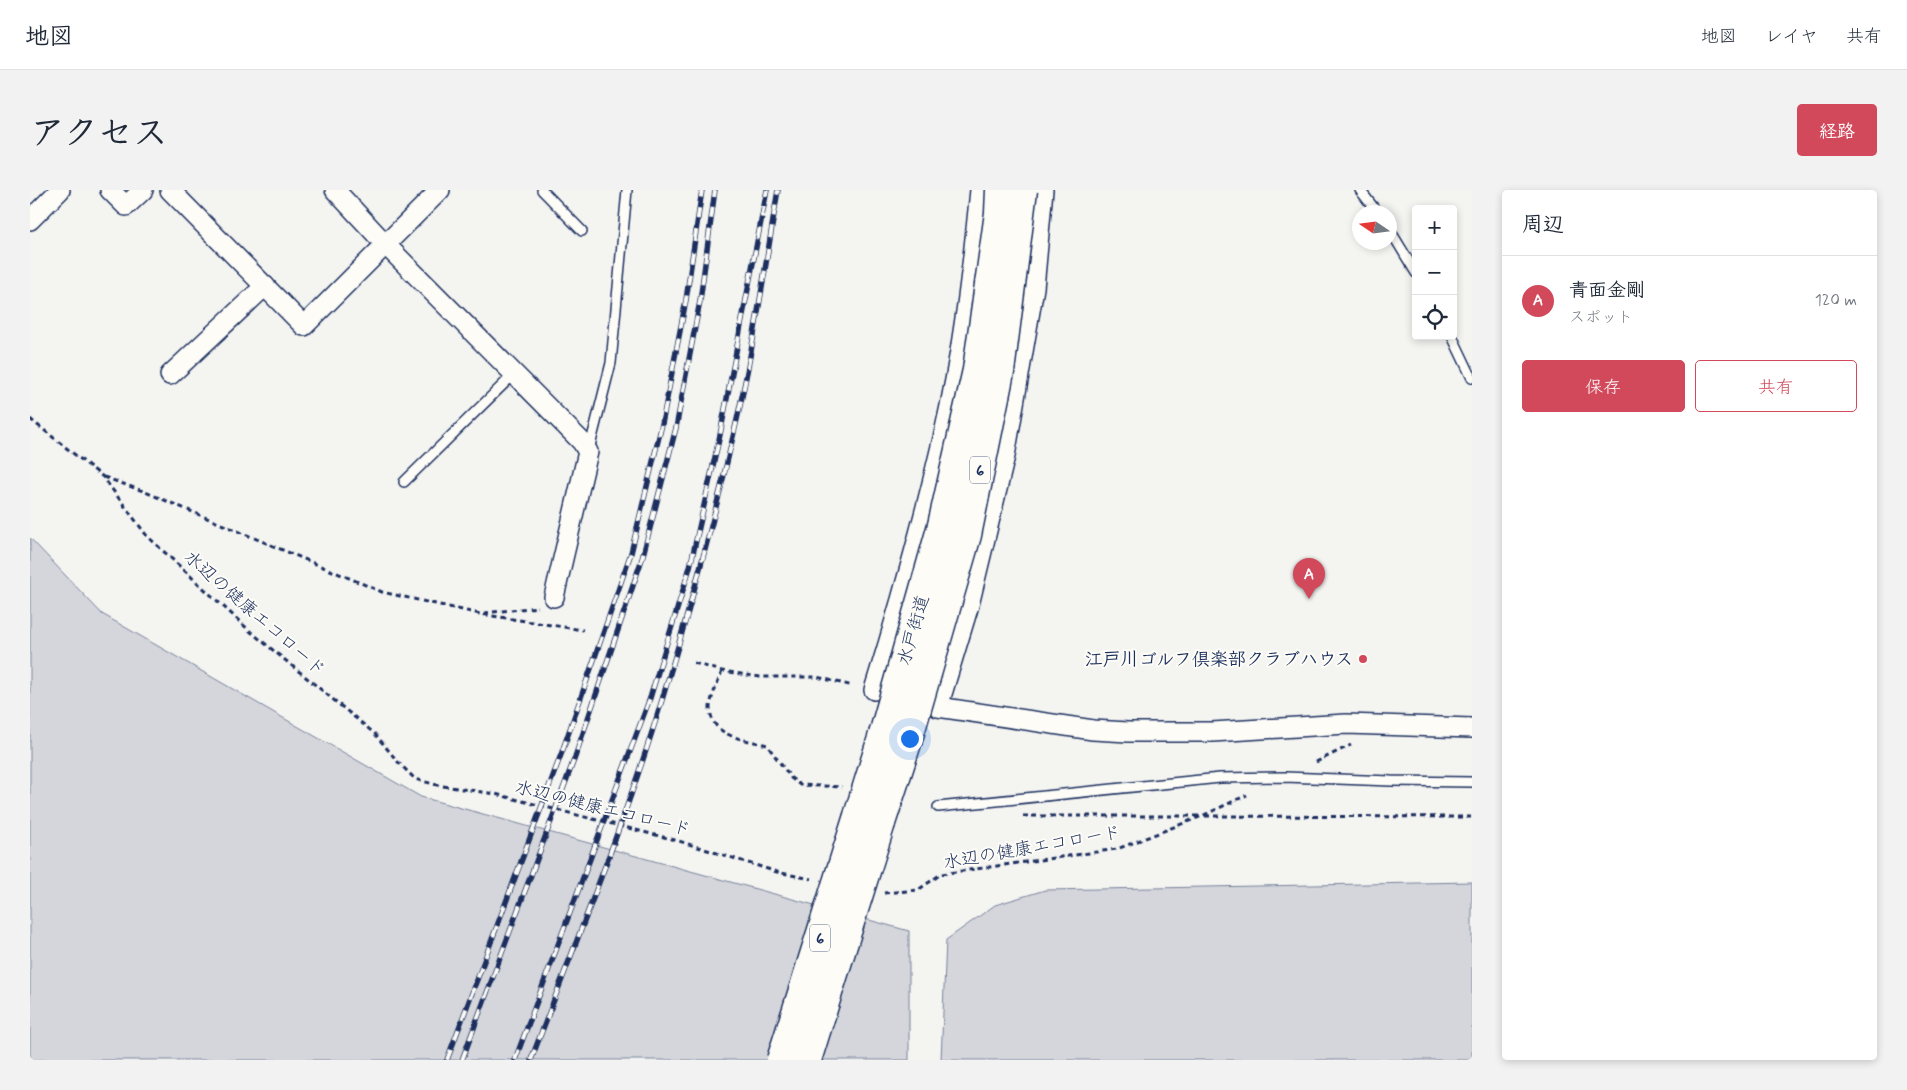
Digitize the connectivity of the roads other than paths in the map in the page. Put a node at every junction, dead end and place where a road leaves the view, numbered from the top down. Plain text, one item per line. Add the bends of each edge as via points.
1 (60, 190) edge
2 (110, 190) edge
3 (143, 190) edge
4 (170, 190) edge
5 (336, 190) edge
6 (440, 190) edge
7 (542, 190) edge
8 (627, 190) edge
9 (980, 190) edge
10 (1000, 190) edge
11 (1023, 190) edge
12 (1043, 190) edge
13 (1360, 190) edge
14 (1372, 205) edge
15 (30, 220) edge
16 (582, 231) dead end
17 (1397, 242) edge
18 (386, 245) junction
19 (1412, 266) edge
20 (265, 286) junction
21 (1454, 340) edge
22 (514, 373) junction
23 (170, 375) dead end
24 (1472, 378) edge
25 (588, 452) junction
26 (404, 482) dead end
27 (554, 597) road end
28 (874, 690) road end
29 (1472, 728) edge
30 (895, 739) junction
31 (1472, 782) edge
32 (938, 807) dead end
33 (870, 820) junction
34 (782, 1060) edge
35 (807, 1060) edge

1 - 15 street
2 - 3 street via 126,206
4 - 20 street
5 - 18 street
6 - 18 street
7 - 16 lane
8 - 25 lane via 611,363
9 - 28 street via 963,328 943,436 904,594
10 - 30 highway, 水戸街道 / 6, bridge via 977,370
11 - 30 highway, 水戸街道 / 6, bridge via 1000,372 967,535
12 - 29 street via 1034,288 1005,456 969,605 938,707 1093,730 1128,732 1212,732 1346,724
13 - 14 lane
17 - 19 lane
18 - 20 street via 304,326
18 - 22 street
20 - 23 street
21 - 24 lane
22 - 25 street
22 - 26 lane
25 - 27 street
30 - 33 highway, 水戸街道 / 6
31 - 32 lane via 1220,778
33 - 34 highway, 水戸街道 / 6, bridge
33 - 35 highway, 水戸街道 / 6, bridge

